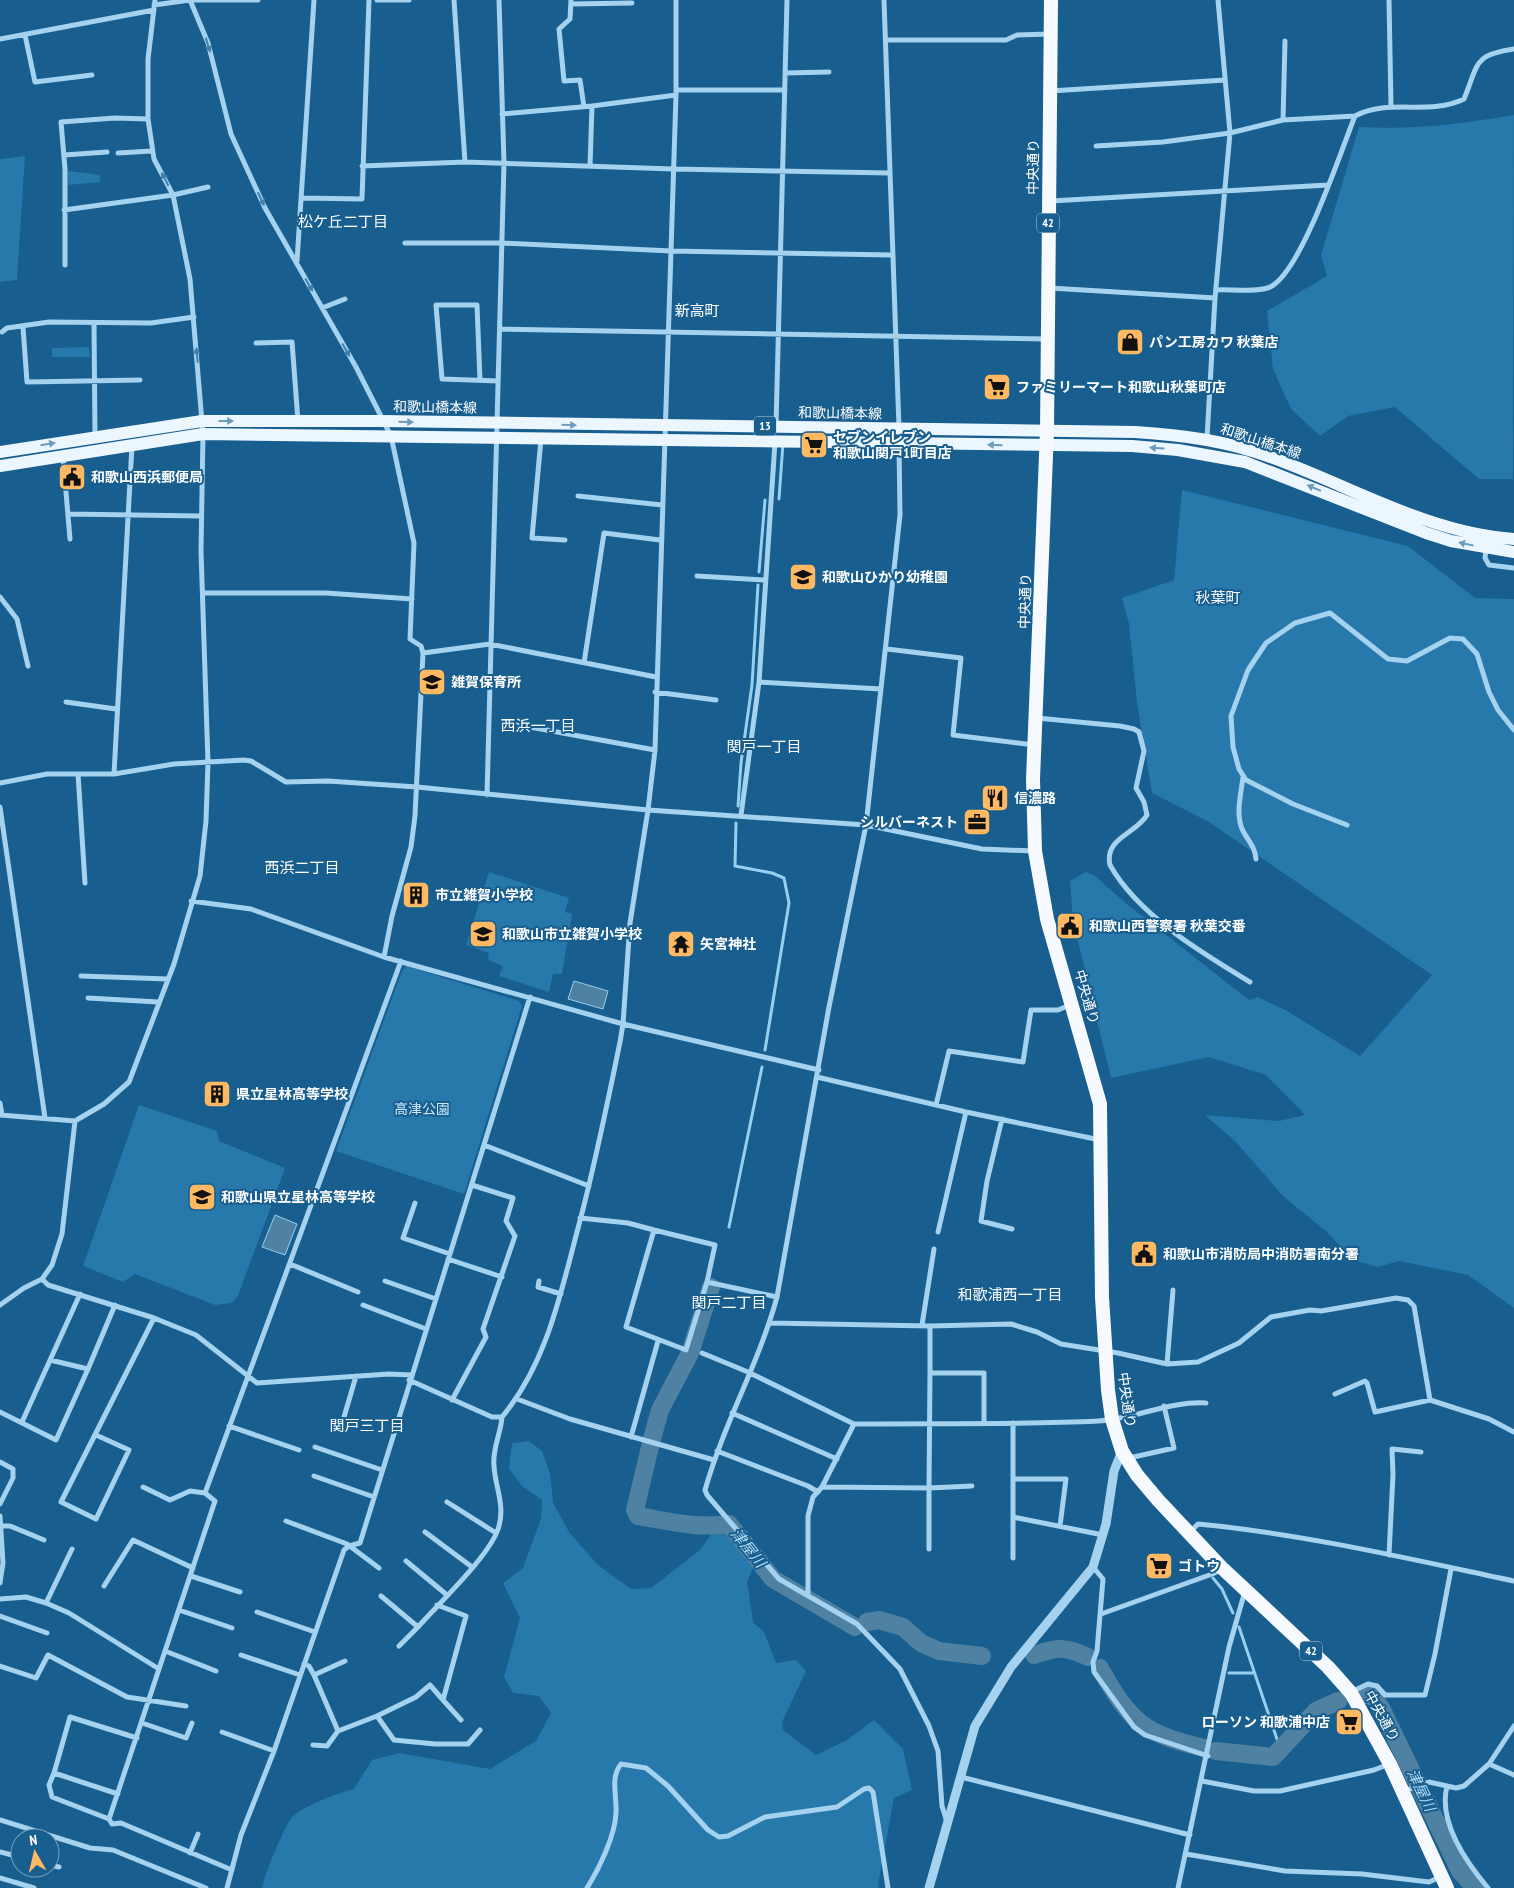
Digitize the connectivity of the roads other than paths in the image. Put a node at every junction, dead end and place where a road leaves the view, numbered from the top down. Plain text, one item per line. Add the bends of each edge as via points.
1 (190, 0) edge
2 (258, 0) edge
3 (314, 0) edge
4 (369, 0) edge
5 (377, 0) edge
6 (409, 0) edge
7 (454, 0) edge
8 (499, 0) edge
9 (676, 0) edge
10 (787, 0) edge
11 (884, 0) edge
12 (1052, 0) edge
13 (1218, 0) edge
14 (1389, 0) edge
15 (571, 2) edge
16 (632, 3) dead end
17 (154, 5) edge
18 (1051, 34) junction
19 (25, 35) junction
20 (0, 39) edge
21 (886, 40) junction
22 (1285, 41) dead end
23 (1514, 49) edge
24 (829, 72) dead end
25 (785, 73) junction
26 (92, 74) dead end
27 (1225, 80) junction
28 (785, 90) junction
29 (1050, 91) junction
30 (676, 92) junction
31 (592, 106) junction
32 (1391, 106) junction
33 (584, 107) junction
34 (502, 114) junction
35 (1355, 116) junction
36 (148, 119) junction
37 (1283, 120) junction
38 (1230, 133) junction
39 (1096, 146) dead end
40 (152, 151) junction
41 (107, 152) dead end
42 (118, 152) dead end
43 (64, 155) junction
44 (465, 162) junction
45 (504, 162) junction
46 (362, 166) junction
47 (590, 166) junction
48 (674, 169) junction
49 (783, 171) junction
50 (890, 173) junction
51 (1328, 185) junction
52 (208, 187) dead end
53 (1224, 191) junction
54 (173, 196) junction
55 (303, 198) junction
56 (1048, 201) junction
57 (64, 210) junction
58 (405, 243) dead end
59 (502, 243) junction
60 (671, 251) junction
61 (780, 253) junction
62 (892, 255) junction
63 (297, 262) junction
64 (65, 265) dead end
65 (1048, 288) junction
66 (1216, 290) junction
67 (1215, 298) junction
68 (345, 299) dead end
69 (322, 308) junction
70 (194, 317) junction
71 (94, 323) junction
72 (23, 327) junction
73 (500, 329) junction
74 (2, 332) dead end
75 (668, 332) junction
76 (779, 334) junction
77 (895, 336) junction
78 (1048, 339) junction
79 (256, 343) dead end
80 (140, 380) dead end
81 (480, 380) junction
82 (95, 381) junction
83 (498, 381) junction
84 (382, 421) junction
85 (298, 422) junction
86 (496, 424) junction
87 (665, 426) junction
88 (776, 426) junction
89 (203, 428) junction
90 (899, 429) junction
91 (1047, 431) junction
92 (391, 436) junction
93 (94, 437) junction
94 (496, 438) junction
95 (541, 439) junction
96 (664, 439) junction
97 (1207, 439) junction
98 (775, 442) junction
99 (899, 444) junction
100 (132, 445) junction
101 (1047, 446) junction
102 (0, 452) edge
103 (1205, 454) junction
104 (63, 456) junction
105 (0, 466) edge
106 (578, 496) dead end
107 (662, 505) junction
108 (68, 514) junction
109 (129, 515) junction
110 (201, 516) junction
111 (70, 539) dead end
112 (566, 540) dead end
113 (660, 540) junction
114 (1514, 540) edge
115 (1486, 548) junction
116 (1514, 552) edge
117 (1514, 568) edge
118 (697, 576) dead end
119 (766, 580) junction
120 (203, 594) junction
121 (0, 597) edge
122 (412, 599) junction
123 (490, 644) junction
124 (887, 649) junction
125 (424, 654) junction
126 (584, 663) junction
127 (28, 666) dead end
128 (656, 677) junction
129 (759, 682) junction
130 (880, 689) junction
131 (655, 692) junction
132 (716, 700) dead end
133 (66, 702) dead end
134 (116, 709) junction
135 (1036, 718) junction
136 (530, 727) dead end
137 (1514, 730) edge
138 (1035, 745) junction
139 (655, 750) junction
140 (208, 763) junction
141 (78, 774) junction
142 (114, 774) junction
143 (1243, 776) junction
144 (0, 783) edge
145 (417, 787) junction
146 (487, 795) junction
147 (0, 807) edge
148 (648, 810) junction
149 (741, 815) junction
150 (866, 825) junction
151 (1347, 825) dead end
152 (1035, 851) junction
153 (1256, 860) dead end
154 (85, 883) dead end
155 (191, 901) junction
156 (384, 957) junction
157 (401, 961) junction
158 (81, 976) dead end
159 (168, 979) junction
160 (1250, 982) dead end
161 (530, 997) junction
162 (88, 998) dead end
163 (158, 1002) junction
164 (1072, 1005) junction
165 (623, 1024) junction
166 (819, 1070) junction
167 (817, 1077) junction
168 (0, 1103) edge
169 (936, 1105) junction
170 (966, 1112) junction
171 (1, 1115) edge
172 (45, 1118) junction
173 (1002, 1120) junction
174 (75, 1121) junction
175 (1102, 1140) junction
176 (484, 1145) junction
177 (472, 1185) junction
178 (590, 1186) junction
179 (415, 1203) dead end
180 (580, 1218) junction
181 (1012, 1229) dead end
182 (654, 1230) junction
183 (938, 1232) dead end
184 (934, 1249) dead end
185 (449, 1256) junction
186 (290, 1264) junction
187 (502, 1277) junction
188 (42, 1280) junction
189 (385, 1281) dead end
190 (539, 1281) dead end
191 (707, 1282) junction
192 (1173, 1290) dead end
193 (358, 1292) dead end
194 (80, 1294) junction
195 (561, 1294) junction
196 (777, 1297) junction
197 (436, 1300) junction
198 (0, 1305) edge
199 (116, 1305) junction
200 (362, 1305) dead end
201 (154, 1318) junction
202 (770, 1323) junction
203 (922, 1326) junction
204 (930, 1326) junction
205 (426, 1329) junction
206 (658, 1341) junction
207 (1105, 1350) junction
208 (702, 1353) dead end
209 (50, 1360) junction
210 (1167, 1364) junction
211 (88, 1369) junction
212 (748, 1372) junction
213 (930, 1373) junction
214 (250, 1376) junction
215 (356, 1376) junction
216 (411, 1378) junction
217 (1335, 1394) dead end
218 (517, 1399) junction
219 (452, 1400) junction
220 (1430, 1400) junction
221 (1206, 1403) dead end
222 (1164, 1406) junction
223 (0, 1412) edge
224 (732, 1413) junction
225 (502, 1417) junction
226 (1112, 1419) junction
227 (22, 1422) junction
228 (929, 1423) junction
229 (984, 1423) junction
230 (1013, 1423) junction
231 (342, 1424) dead end
232 (854, 1424) junction
233 (229, 1426) junction
234 (1514, 1432) edge
235 (96, 1435) junction
236 (631, 1437) junction
237 (315, 1447) dead end
238 (299, 1450) dead end
239 (717, 1451) junction
240 (1421, 1452) dead end
241 (1124, 1455) junction
242 (836, 1459) junction
243 (714, 1460) junction
244 (0, 1462) edge
245 (382, 1470) junction
246 (314, 1476) dead end
247 (1013, 1479) junction
248 (972, 1486) dead end
249 (143, 1487) dead end
250 (822, 1487) junction
251 (929, 1488) junction
252 (818, 1492) junction
253 (205, 1493) junction
254 (374, 1497) junction
255 (447, 1502) dead end
256 (0, 1504) edge
257 (0, 1516) edge
258 (1013, 1518) junction
259 (286, 1521) dead end
260 (2, 1526) junction
261 (1060, 1526) junction
262 (425, 1532) dead end
263 (1190, 1532) junction
264 (496, 1533) junction
265 (1103, 1535) junction
266 (44, 1540) dead end
267 (349, 1546) junction
268 (72, 1549) dead end
269 (929, 1549) dead end
270 (1389, 1555) junction
271 (1013, 1558) dead end
272 (406, 1561) dead end
273 (1093, 1567) junction
274 (1221, 1567) junction
275 (193, 1568) junction
276 (379, 1568) dead end
277 (472, 1568) junction
278 (1451, 1568) junction
279 (191, 1576) junction
280 (1514, 1581) edge
281 (0, 1583) edge
282 (104, 1586) dead end
283 (1245, 1590) junction
284 (240, 1592) dead end
285 (447, 1595) junction
286 (808, 1595) junction
287 (381, 1596) dead end
288 (0, 1599) edge
289 (46, 1603) junction
290 (437, 1605) junction
291 (179, 1610) junction
292 (257, 1612) dead end
293 (1101, 1614) junction
294 (0, 1616) edge
295 (418, 1627) junction
296 (232, 1628) dead end
297 (315, 1632) junction
298 (47, 1633) dead end
299 (399, 1646) dead end
300 (165, 1651) junction
301 (241, 1656) dead end
302 (345, 1661) dead end
303 (304, 1664) junction
304 (0, 1666) edge
305 (159, 1669) junction
306 (216, 1671) dead end
307 (300, 1675) junction
308 (314, 1675) junction
309 (1351, 1693) junction
310 (443, 1700) junction
311 (149, 1702) junction
312 (186, 1706) dead end
313 (377, 1716) junction
314 (461, 1720) dead end
315 (142, 1723) junction
316 (192, 1723) dead end
317 (1514, 1726) edge
318 (480, 1730) dead end
319 (222, 1732) dead end
320 (338, 1732) junction
321 (137, 1738) junction
322 (313, 1745) dead end
323 (274, 1751) junction
324 (1208, 1756) junction
325 (1390, 1764) junction
326 (1489, 1764) junction
327 (54, 1773) junction
328 (1514, 1775) edge
329 (961, 1777) junction
330 (1202, 1781) junction
331 (1447, 1786) junction
332 (1408, 1789) junction
333 (118, 1794) junction
334 (109, 1819) junction
335 (0, 1820) edge
336 (947, 1822) junction
337 (198, 1834) dead end
338 (1190, 1835) junction
339 (190, 1853) junction
340 (1186, 1854) junction
341 (232, 1870) junction
342 (0, 1878) edge
343 (1445, 1882) edge
344 (34, 1888) edge
345 (206, 1888) edge
346 (227, 1888) edge
347 (587, 1888) edge
348 (888, 1888) edge
349 (929, 1888) edge
350 (1178, 1888) edge
351 (1488, 1888) edge

1 - 2 street
1 - 17 street
1 -> 63 street via 208,43 231,134 265,208
3 - 55 street
4 - 46 street
5 - 6 street
7 - 44 street
8 - 34 street
9 - 30 street
10 - 25 street
11 - 21 street
12 - 18 highway, 中央通り / 42
13 - 27 street
14 - 32 street
15 - 16 street
15 - 33 street via 570,19 559,29 564,81 580,80
17 - 19 street
17 - 36 street via 148,59
18 - 21 street via 1017,35 1006,40
18 - 29 highway, 中央通り / 42
19 - 20 street
19 - 26 street via 35,82
21 - 50 street
22 - 37 street
23 - 32 street via 1492,52 1481,58 1464,99 1454,104
24 - 25 street
25 - 28 street
27 - 29 street
27 - 38 street
28 - 30 street
28 - 49 street
29 - 56 highway, 中央通り / 42
30 - 31 street
30 - 48 street
31 - 33 street
31 - 47 street
32 - 35 street via 1372,108
33 - 34 street
34 - 45 street
35 - 37 street
35 - 51 street
36 - 40 street
36 - 43 street via 61,122
37 - 38 street
38 - 39 street
38 - 53 street
40 - 42 street
54 -> 40 street
41 - 43 street
43 - 57 street
44 - 45 street
44 - 46 street
45 - 47 street
45 - 59 street
46 - 55 street via 362,198
47 - 48 street
48 - 49 street
48 - 60 street
49 - 50 street
49 - 61 street
50 - 62 street
51 - 53 street
51 - 66 street via 1303,246 1285,274 1272,287
52 - 54 street
53 - 56 street
53 - 66 street
54 - 57 street
54 - 70 street via 190,278
55 - 63 street
56 - 65 highway, 中央通り / 42
57 - 64 street
58 - 59 street
59 - 60 street
59 - 73 street
60 - 61 street
60 - 75 street
61 - 62 street
61 - 76 street
62 - 77 street
63 -> 69 street
65 - 67 street
65 - 78 highway, 中央通り / 42
66 - 67 street
67 - 97 street
68 - 69 street
69 -> 84 street via 356,366
70 - 71 street via 151,323
89 -> 70 street
71 - 72 street via 49,322
71 - 82 street
72 - 74 street via 7,328
72 - 82 street via 27,382
73 - 75 street
73 - 83 street
75 - 76 street
75 - 87 street
76 - 77 street
76 - 88 street
77 - 78 street
77 - 90 street
78 - 91 highway, 中央通り / 42
79 - 85 street via 292,342
80 - 82 street
81 - 81 street via 442,379 436,304 477,305
81 - 83 street
82 - 93 street
83 - 86 street
84 - 85 main road, 和歌山橋本線 / 13
84 -> 86 main road, 和歌山橋本線 / 13
84 - 92 street
89 -> 85 main road, 和歌山橋本線 / 13
86 -> 87 main road, 和歌山橋本線 / 13
86 - 94 street
87 - 88 main road, 和歌山橋本線 / 13
87 - 96 street
88 - 90 main road, 和歌山橋本線 / 13
89 - 92 main road, 和歌山橋本線 / 13
89 - 93 main road, 和歌山橋本線 / 13
89 - 100 main road, 和歌山橋本線 / 13
89 - 110 street
90 - 91 main road, 和歌山橋本線 / 13
91 - 97 main road, 和歌山橋本線 / 13 via 1136,432
91 - 101 highway, 中央通り / 42
92 - 94 main road, 和歌山橋本線 / 13
92 - 122 street via 414,542
102 -> 93 main road, 和歌山橋本線 / 13
94 - 95 main road, 和歌山橋本線 / 13
94 - 123 street
95 - 96 main road, 和歌山橋本線 / 13
95 - 112 street via 532,538
96 - 98 main road, 和歌山橋本線 / 13
96 - 107 street
97 - 103 street
97 - 114 main road, 和歌山橋本線 / 13 via 1272,457 1430,522 1488,537
98 - 99 main road, 和歌山橋本線 / 13
98 - 119 street
101 -> 99 main road, 和歌山橋本線 / 13
99 - 124 street via 900,514
100 - 104 main road, 和歌山橋本線 / 13
100 - 109 street
103 -> 101 main road, 和歌山橋本線 / 13 via 1132,446
101 - 135 highway, 中央通り / 42
115 -> 103 main road, 和歌山橋本線 / 13 via 1426,533 1245,462
104 - 105 main road, 和歌山橋本線 / 13
104 - 108 street
106 - 107 street
107 - 113 street
108 - 109 street
108 - 111 street
109 - 110 street
109 - 134 street
110 - 120 street
113 - 126 street via 604,533
113 - 128 street
115 - 116 main road, 和歌山橋本線 / 13
115 - 117 street via 1485,558 1489,565
118 - 119 street
119 - 129 street
120 - 122 street via 326,593
120 - 140 street
121 - 127 street via 17,619
122 - 125 street via 410,639 421,646
123 - 125 street
123 - 126 street
123 - 146 street
124 - 130 street
124 - 138 street via 960,658 953,734
125 - 145 street
126 - 128 street
128 - 131 street
129 - 130 street
129 - 149 street
130 - 150 street
131 - 132 street
131 - 139 street
133 - 134 street
134 - 142 street
135 - 138 highway, 中央通り / 42
135 - 160 street via 1120,726 1139,732 1144,751 1136,788 1147,815 1113,844 1108,857 1110,865 1148,911
136 - 139 street
137 - 143 street via 1489,692 1477,654 1463,639 1450,638 1407,661 1388,659 1330,613 1294,623 1266,643 1248,670 1230,716 1233,747
138 - 152 highway, 中央通り / 42
139 - 148 street
140 - 142 street via 174,764
140 - 145 street via 251,761 286,782 328,781
140 - 155 street via 200,876
141 - 142 street
141 - 144 street via 47,774
141 - 154 street
143 - 151 street via 1292,804
143 - 153 street via 1238,814 1243,830 1255,847
145 - 146 street
145 - 156 street via 411,847
146 - 148 street
147 - 172 street
148 - 149 street
148 - 165 street via 630,923
149 - 150 street
150 - 152 street via 982,849
150 - 166 street
152 - 164 highway, 中央通り / 42 via 1041,894
155 - 156 street via 251,908
155 - 159 street
156 - 157 street
157 - 161 street
157 - 186 street
158 - 159 street
159 - 163 street
161 - 165 street
161 - 176 street
162 - 163 street
163 - 174 street via 130,1082 104,1104
164 - 169 street via 1058,1010 1030,1010 1023,1062 949,1051
164 - 175 highway, 中央通り / 42 via 1100,1104
165 - 166 street
165 - 178 street
166 - 167 street
167 - 169 street
167 - 196 street
168 - 171 street
169 - 170 street
170 - 173 street
170 - 183 street
171 - 172 street
172 - 174 street
173 - 175 street
173 - 181 street via 981,1222
174 - 188 street via 62,1234 52,1265
175 - 207 highway, 中央通り / 42
176 - 177 street
176 - 178 street
177 - 185 street
177 - 187 street via 513,1198 506,1222 515,1236
178 - 180 street
179 - 185 street via 403,1238
180 - 182 street via 628,1223
180 - 195 street
182 - 191 street via 714,1245
182 - 206 street via 626,1326
184 - 203 street
185 - 187 street
185 - 197 street
186 - 193 street
186 - 214 street
187 - 219 street via 482,1329 486,1337
188 - 194 street via 48,1285
188 - 198 street
189 - 197 street
190 - 195 street via 538,1287
191 - 196 street
191 - 206 street via 686,1350
192 - 210 street
194 - 199 street
194 - 209 street
195 - 218 street via 549,1333
196 - 202 street
197 - 205 street
199 - 201 street
199 - 211 street
200 - 205 street
201 - 214 street via 196,1335
201 - 235 street
202 - 203 street
202 - 212 street
203 - 204 street
204 - 207 street via 1011,1324 1061,1344
204 - 213 street
205 - 216 street
206 - 236 street
207 - 210 street
207 - 226 highway, 中央通り / 42
208 - 212 street
209 - 211 street
209 - 227 street
210 - 220 street via 1198,1362 1239,1343 1269,1318 1281,1314 1321,1311 1396,1298 1408,1300 1414,1306
211 - 227 street via 56,1440
212 - 224 street
212 - 232 street
213 - 228 street
213 - 229 street via 984,1373
214 - 215 street via 257,1383
214 - 233 street
215 - 216 street
215 - 231 street
216 - 219 street
216 - 245 street
217 - 220 street via 1364,1381 1375,1412
218 - 225 street
218 - 236 street
219 - 225 street via 483,1415
220 - 234 street via 1489,1419
221 - 222 street
222 - 226 street
222 - 241 street via 1174,1448
223 - 227 street
224 - 239 street
224 - 242 street
225 - 264 street via 500,1438 494,1452 501,1508
226 - 230 street
226 - 241 highway, 中央通り / 42
228 - 229 street
228 - 232 street
228 - 251 street
229 - 230 street
230 - 247 street
232 - 242 street
233 - 238 street
233 - 253 street
235 - 235 street via 129,1450 96,1519 61,1502
236 - 243 street
237 - 245 street
239 - 243 street
239 - 252 street
240 - 270 street via 1392,1449
241 - 263 highway, 中央通り / 42 via 1158,1500
241 - 265 street via 1114,1471
242 - 250 street
243 - 286 street via 705,1490 707,1495 779,1579
244 - 256 street via 13,1469 13,1478
245 - 254 street
246 - 254 street
247 - 258 street
247 - 261 street via 1066,1479
248 - 251 street
249 - 253 street via 170,1500 190,1490
250 - 251 street
250 - 252 street
251 - 269 street
252 - 286 street via 813,1497 808,1516
253 - 275 street via 215,1500
254 - 267 street via 360,1543
255 - 264 street
257 - 260 street
258 - 261 street
258 - 271 street
259 - 267 street
260 - 266 street via 10,1526
260 - 281 street
261 - 265 street
262 - 277 street
263 - 270 street via 1198,1524 1224,1526
263 - 274 highway, 中央通り / 42
264 - 277 street
265 - 273 street
267 - 276 street
267 - 297 street via 344,1550
268 - 289 street
270 - 278 street
272 - 285 street
273 - 293 street via 1103,1579
273 - 329 street via 1011,1667 975,1726
274 - 283 highway, 中央通り / 42
274 - 293 street via 1215,1573
275 - 279 street
275 - 282 street via 133,1540
277 - 285 street
278 - 280 street
278 - 309 street via 1425,1695 1385,1695 1373,1684 1364,1684
279 - 284 street
279 - 291 street
283 - 309 highway, 中央通り / 42 via 1328,1667
283 - 324 street
285 - 290 street
286 - 336 street via 857,1624 900,1669 938,1751 942,1806
287 - 295 street
288 - 289 street via 26,1597
289 - 305 street via 69,1613
290 - 295 street
290 - 310 street via 466,1616
291 - 296 street
291 - 300 street
292 - 297 street
293 - 324 street via 1094,1672 1134,1727 1145,1735
294 - 298 street
295 - 299 street
297 - 303 street
300 - 305 street
300 - 306 street
301 - 307 street
302 - 308 street
303 - 307 street
303 - 308 street
304 - 311 street via 36,1678 48,1655 127,1697
305 - 311 street
307 - 323 street
308 - 320 street
309 - 325 highway, 中央通り / 42
310 - 313 street via 430,1685 416,1697
310 - 314 street
311 - 312 street
311 - 315 street
313 - 318 street via 394,1740 468,1744
313 - 320 street
315 - 316 street via 186,1738
315 - 321 street
317 - 326 street
319 - 323 street
320 - 322 street via 327,1746
321 - 327 street via 70,1717
321 - 333 street
323 - 341 street
324 - 330 street
325 - 330 street via 1280,1791 1254,1791
325 - 332 highway, 中央通り / 42
326 - 328 street
326 - 331 street via 1464,1786
327 - 333 street
327 - 334 street via 49,1786 52,1798
329 - 336 street
329 - 338 street
330 - 338 street
331 - 332 street via 1423,1782
331 - 351 street via 1444,1810 1470,1866
332 - 343 highway, 中央通り / 42
333 - 334 street
334 - 339 street via 112,1824 121,1823
335 - 345 street via 90,1848 113,1850
336 - 349 street
337 - 339 street
338 - 340 street
339 - 341 street
340 - 343 street via 1285,1871
340 - 350 street
341 - 346 street
342 - 344 street
347 - 348 street via 601,1866 616,1814 614,1772 620,1764 646,1768 719,1837 728,1836 765,1818 837,1807 870,1788

